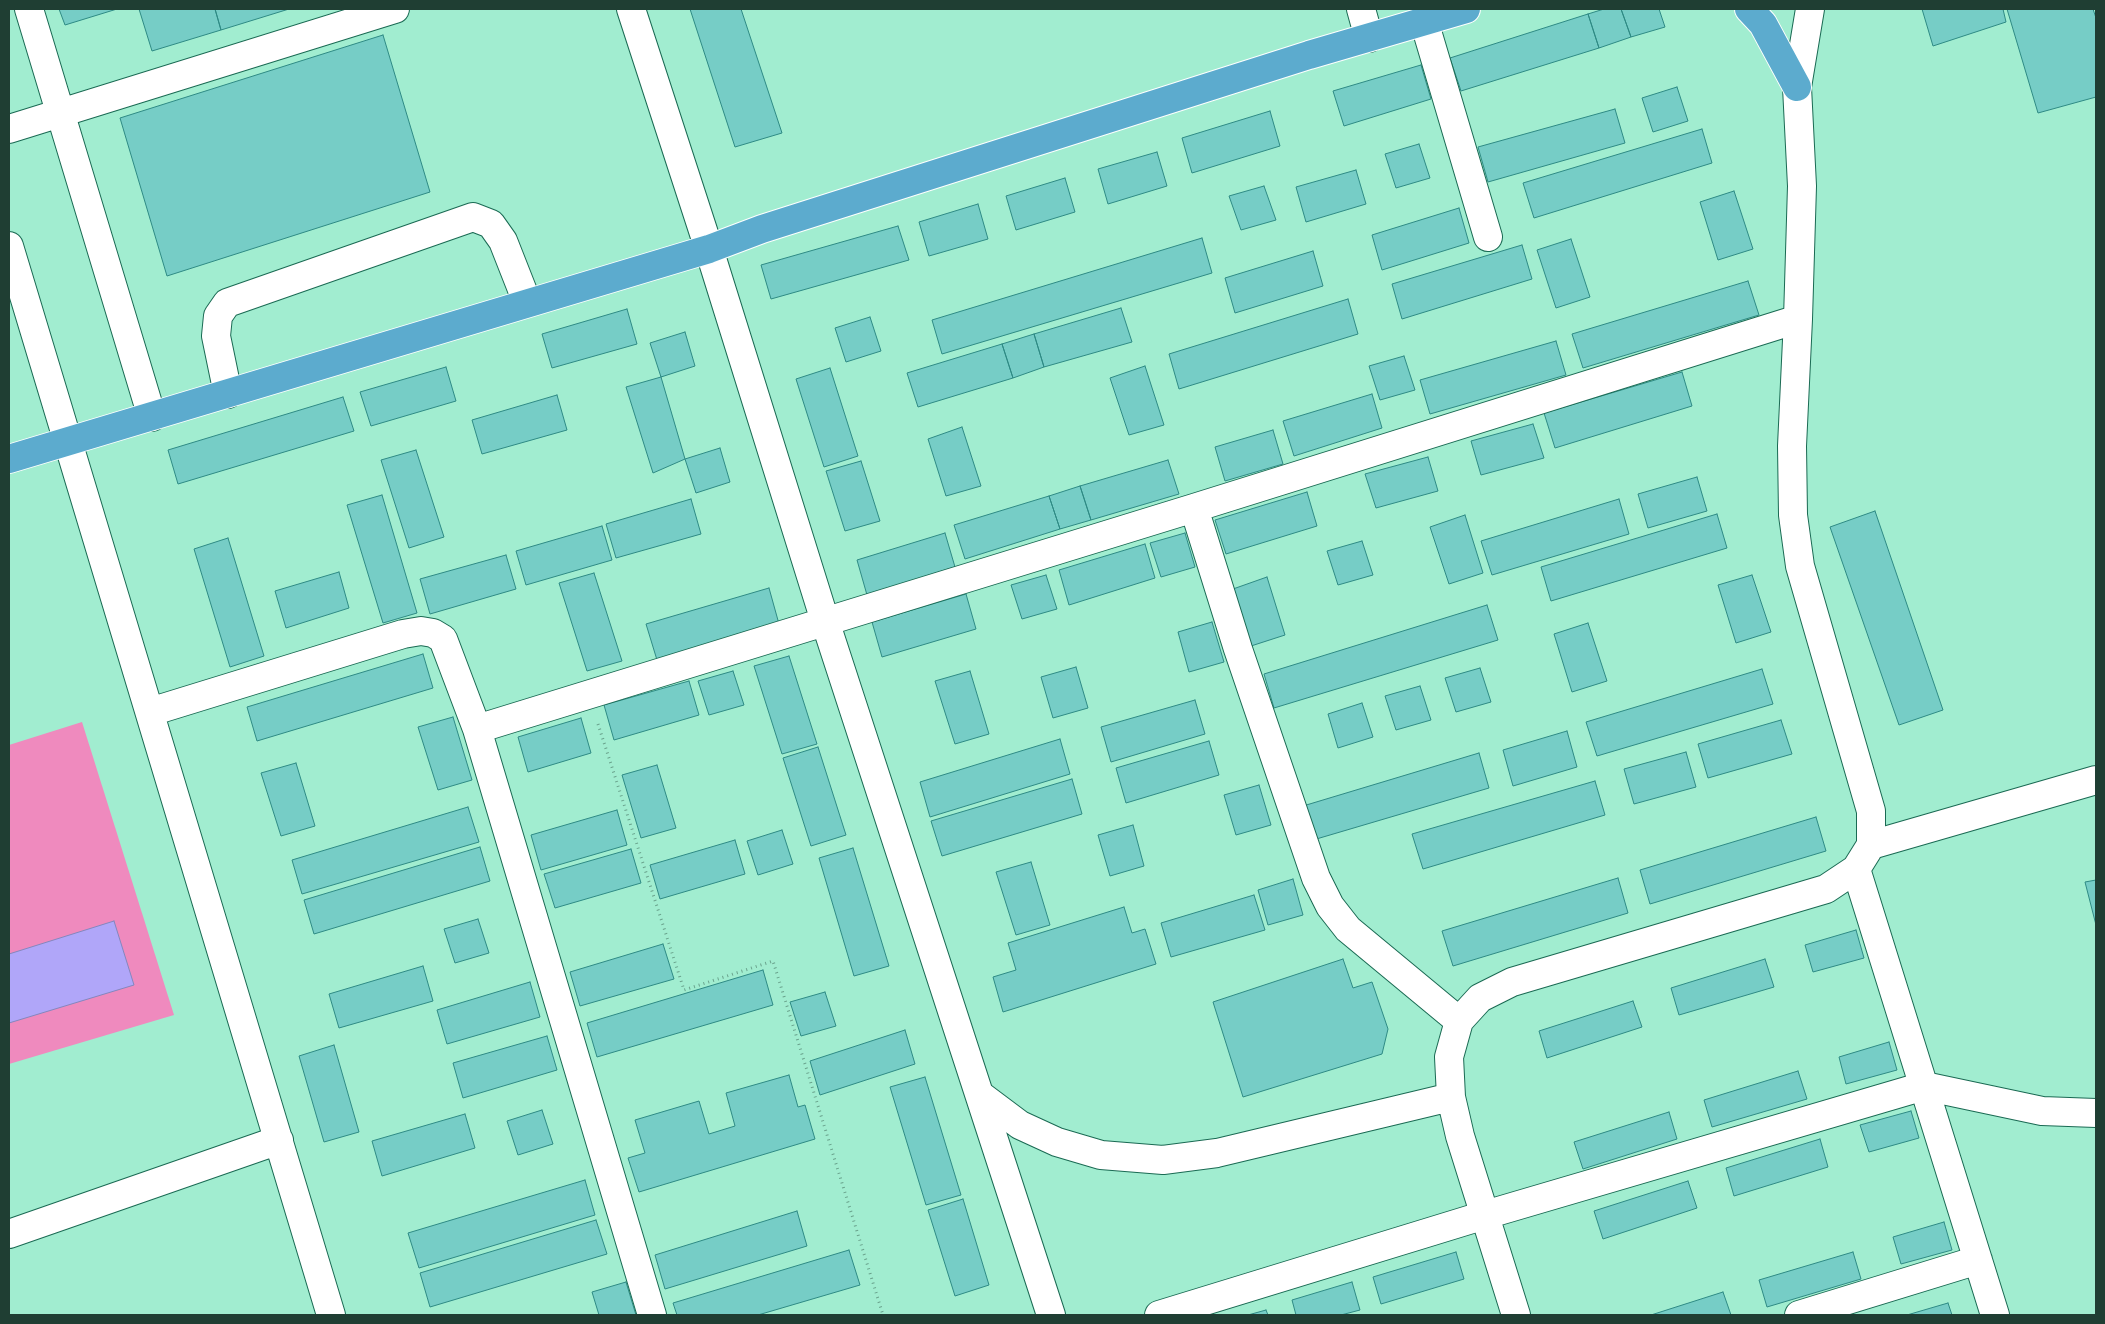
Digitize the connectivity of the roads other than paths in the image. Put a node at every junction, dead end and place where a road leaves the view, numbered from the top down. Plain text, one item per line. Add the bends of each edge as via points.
1 (29, 9) edge
2 (395, 9) edge
3 (631, 9) edge
4 (1361, 9) edge
5 (1466, 9) edge
6 (1749, 9) edge
7 (1810, 9) edge
8 (1424, 21) junction
9 (1369, 38) junction
10 (1797, 87) junction
11 (60, 113) junction
12 (9, 129) edge
13 (1488, 237) dead end
14 (9, 246) edge
15 (709, 249) junction
16 (527, 302) junction
17 (1798, 319) junction
18 (228, 394) junction
19 (152, 417) junction
20 (66, 441) junction
21 (9, 459) edge
22 (1194, 508) junction
23 (825, 621) junction
24 (150, 712) junction
25 (477, 729) junction
26 (2096, 780) edge
27 (1871, 846) junction
28 (1856, 869) junction
29 (1459, 1021) junction
30 (1924, 1086) junction
31 (980, 1095) junction
32 (1451, 1098) junction
33 (2096, 1113) edge
34 (278, 1140) junction
35 (1485, 1215) junction
36 (9, 1234) edge
37 (1978, 1260) junction
38 (1167, 1314) edge
39 (331, 1315) edge
40 (652, 1315) edge
41 (1051, 1315) edge
42 (1516, 1315) edge
43 (1799, 1315) edge
44 (1995, 1315) edge

1 - 11 street
2 - 11 street
3 - 15 street
4 - 9 street
5 - 8 highway
6 - 10 highway via 1763,24
7 - 10 street
8 - 9 highway
8 - 13 street
9 - 15 highway via 772,226
10 - 17 street via 1802,186
11 - 12 street
11 - 19 street
14 - 20 street
15 - 16 highway
15 - 23 street
16 - 18 highway
16 - 18 street via 504,241 491,224 473,217 227,303 218,316 216,336
17 - 22 street
17 - 27 street via 1792,515 1800,566 1871,811
18 - 19 highway
19 - 20 highway
20 - 21 highway
20 - 24 street
22 - 23 street
22 - 29 street via 1313,869 1330,906 1348,929
23 - 25 street
23 - 31 street
24 - 25 street via 421,631 443,639
24 - 34 street
25 - 40 street
26 - 27 street
27 - 28 street
28 - 29 street via 1826,889 1512,982 1480,998
28 - 30 street
29 - 32 street via 1449,1057
30 - 33 street via 2042,1111
30 - 35 street
30 - 37 street
31 - 32 street via 1020,1125 1057,1142 1101,1155 1163,1160 1217,1153
31 - 41 street
32 - 35 street
34 - 36 street
34 - 39 street
35 - 38 street
35 - 42 street
37 - 43 street
37 - 44 street

